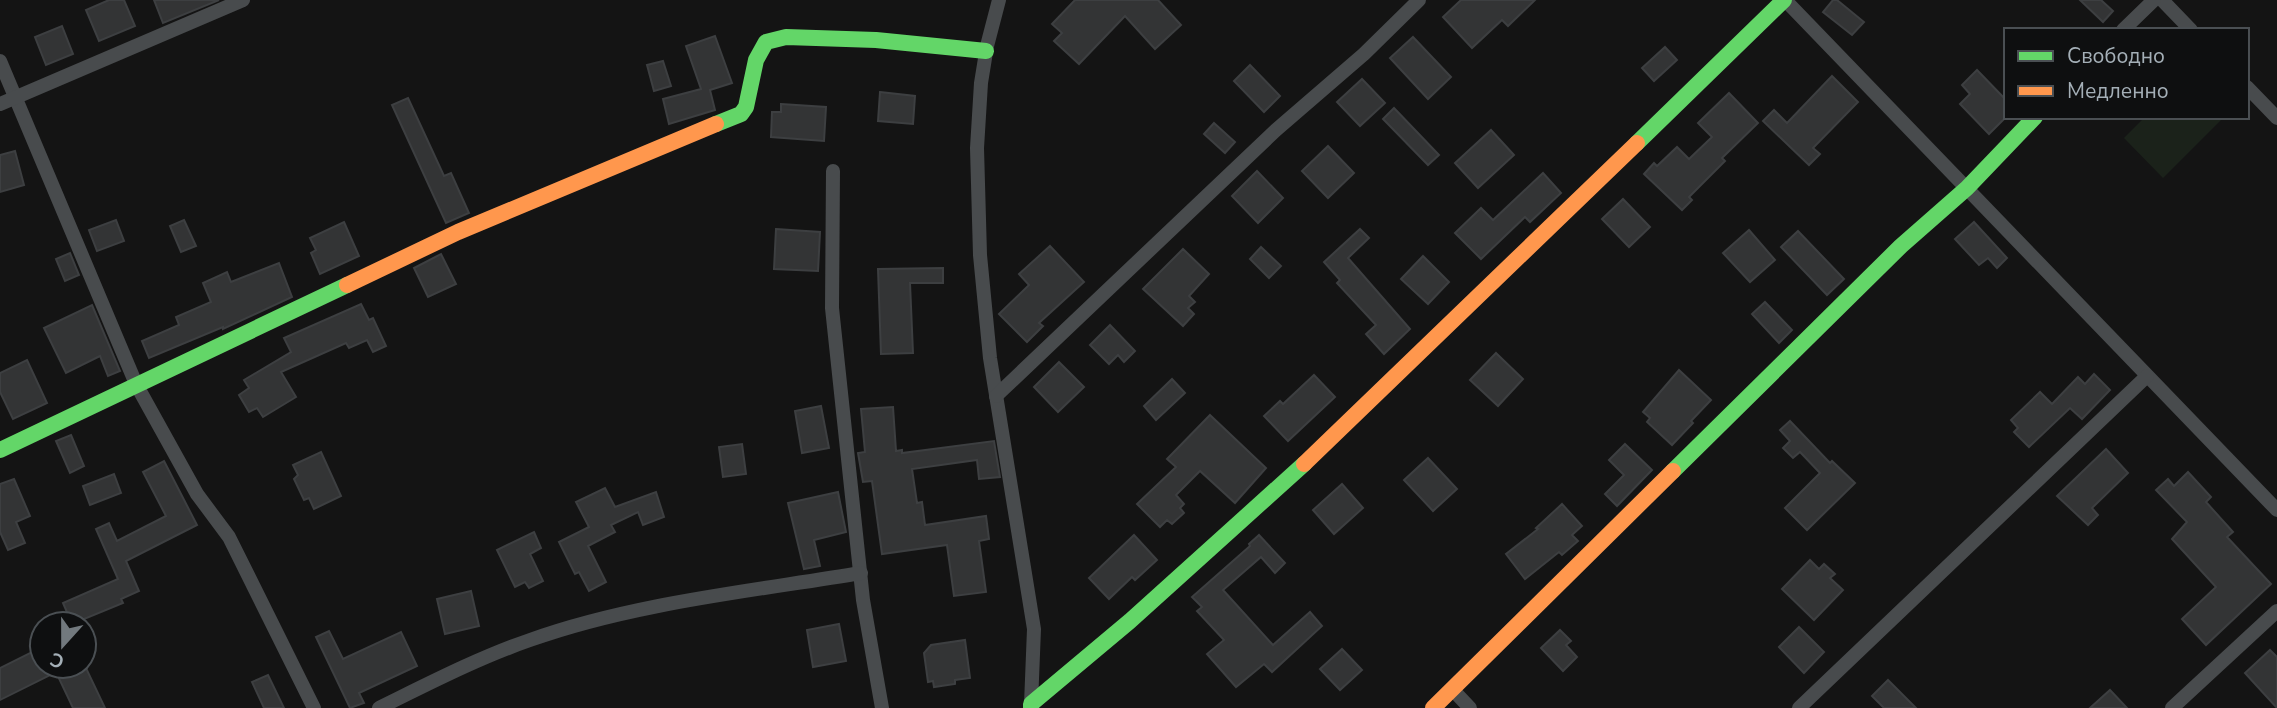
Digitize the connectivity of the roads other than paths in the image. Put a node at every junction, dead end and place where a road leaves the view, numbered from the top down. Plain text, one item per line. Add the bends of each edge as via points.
1 (243, 0) edge
2 (999, 0) edge
3 (1419, 0) edge
4 (1785, 0) edge
5 (2154, 0) edge
6 (2162, 0) edge
7 (2125, 28) edge
8 (2189, 28) edge
9 (986, 51) junction
10 (0, 61) edge
11 (2249, 89) edge
12 (16, 97) junction
13 (0, 104) edge
14 (2277, 118) edge
15 (2033, 119) edge
16 (833, 171) dead end
17 (1967, 188) junction
18 (2147, 376) junction
19 (136, 384) junction
20 (996, 396) junction
21 (0, 450) edge
22 (2277, 510) edge
23 (861, 573) junction
24 (2277, 611) edge
25 (1452, 690) junction
26 (1031, 706) edge
27 (314, 708) edge
28 (379, 708) edge
29 (882, 708) edge
30 (1433, 708) edge
31 (1470, 708) edge
32 (1799, 708) edge
33 (2172, 708) edge

1 - 12 street
2 - 9 street
3 - 20 street
4 - 17 street
4 - 26 street via 1290,477
5 - 7 street
6 - 8 street
9 - 19 street via 876,40 786,37 766,42 741,114 458,232
9 - 20 street via 977,148 980,256
10 - 12 street
11 - 14 street
12 - 13 street
12 - 19 street
15 - 17 street
16 - 23 street via 832,309
17 - 18 street
17 - 25 street via 1901,246
18 - 22 street
18 - 32 street
19 - 21 street
19 - 27 street via 197,494 229,537
20 - 26 street via 1034,629
23 - 28 street via 631,611 531,639
23 - 29 street
24 - 33 street
25 - 30 street
25 - 31 street

